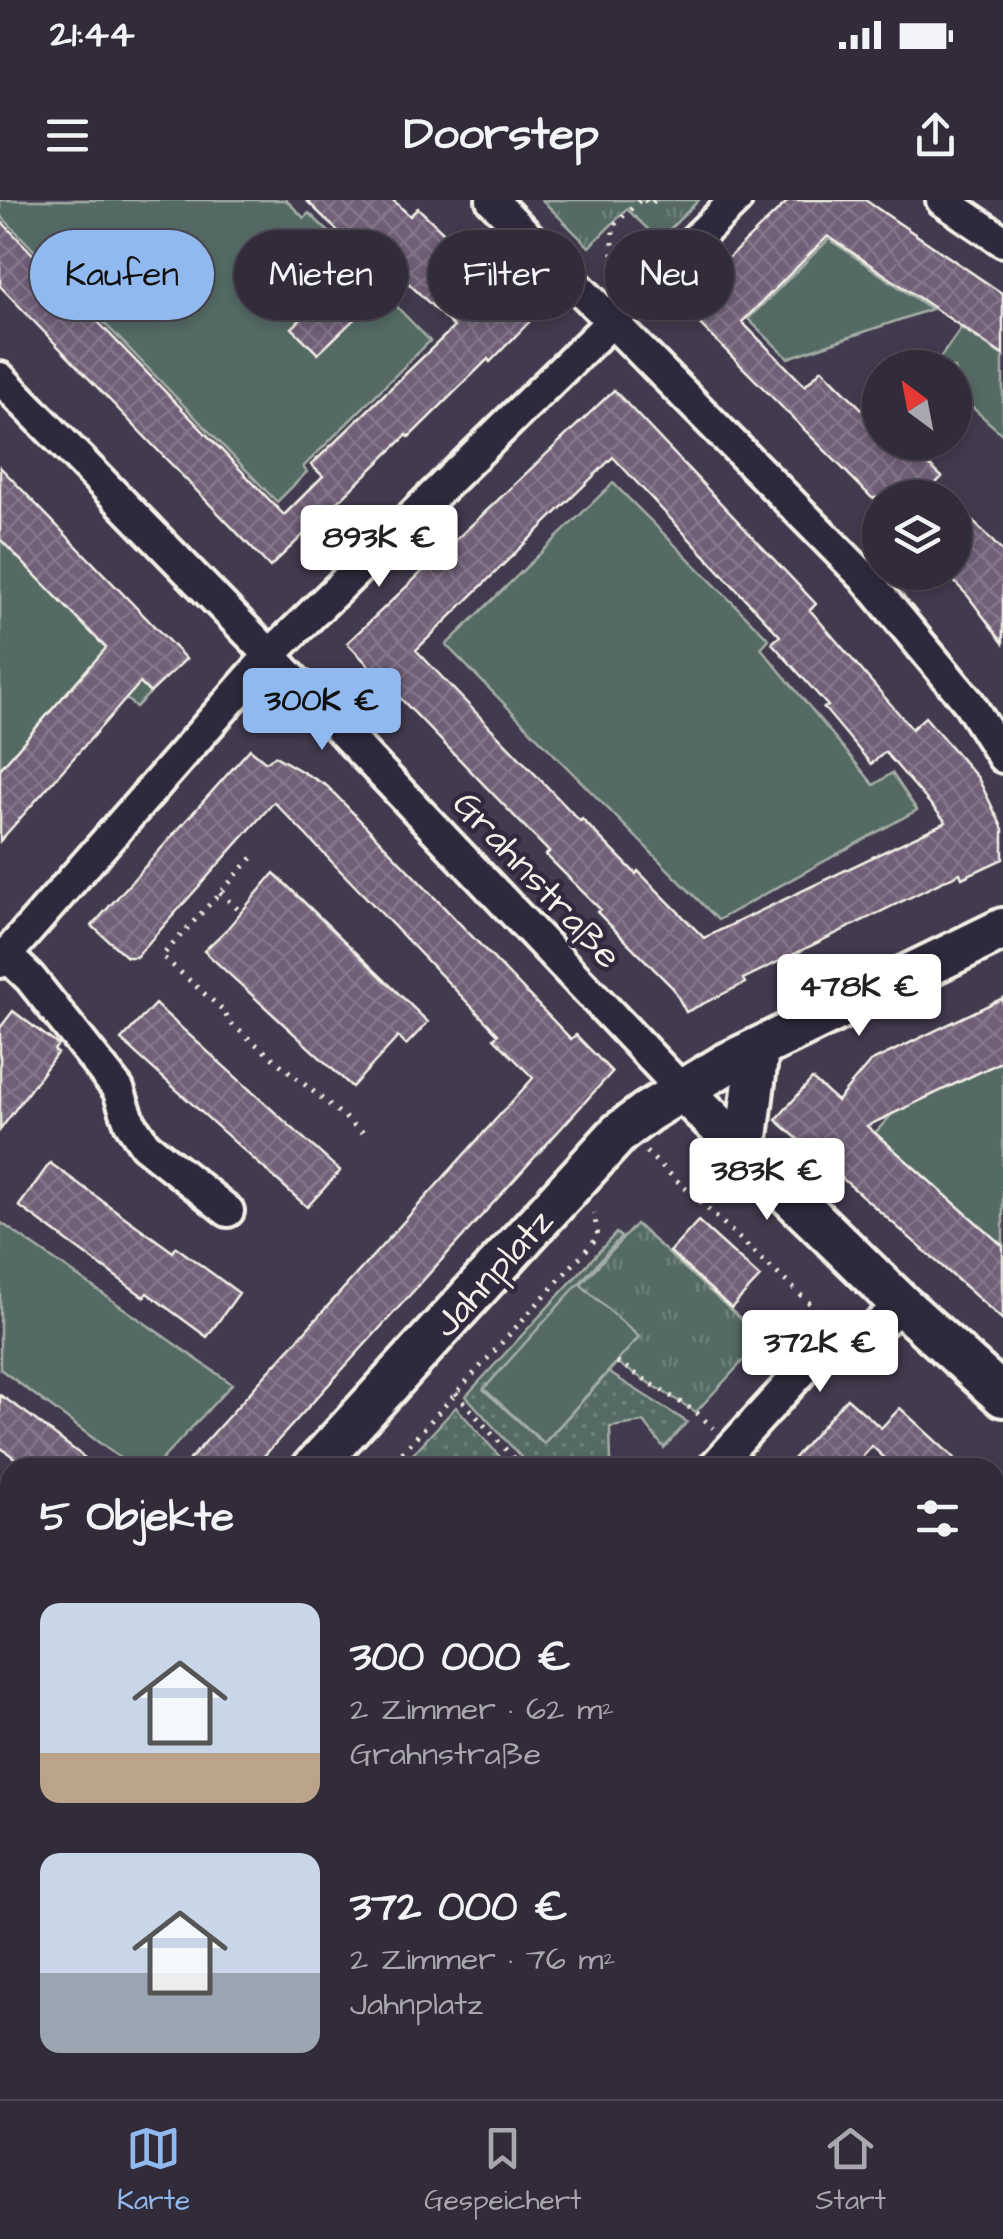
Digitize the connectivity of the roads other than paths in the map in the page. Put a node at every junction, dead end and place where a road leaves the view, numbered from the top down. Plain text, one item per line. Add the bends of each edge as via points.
1 (492, 200) edge
2 (736, 200) edge
3 (942, 200) edge
4 (705, 230) edge
5 (1003, 241) edge
6 (605, 313) edge
7 (612, 320) joint
8 (0, 378) edge
9 (270, 655) junction
10 (1003, 756) edge
11 (1003, 929) edge
12 (3, 959) edge
13 (758, 1050) junction
14 (682, 1090) junction
15 (746, 1153) junction
16 (228, 1211) dead end
17 (902, 1305) junction
18 (998, 1380) edge
19 (723, 1457) edge
20 (322, 1458) edge

1 - 6 street
2 - 4 street
3 - 5 street
7 - 9 street
7 - 10 street via 866,579 969,703
8 - 9 street, Grahnstraße
9 - 12 street
9 - 14 street, Grahnstraße
11 - 13 street, Jahnplatz
12 - 16 street via 30,978 118,1090 145,1145
13 - 14 street, Jahnplatz
13 - 15 street
14 - 15 street
14 - 20 street, Jahnplatz via 619,1133
15 - 17 street
17 - 18 street
17 - 19 street via 870,1332 835,1335

